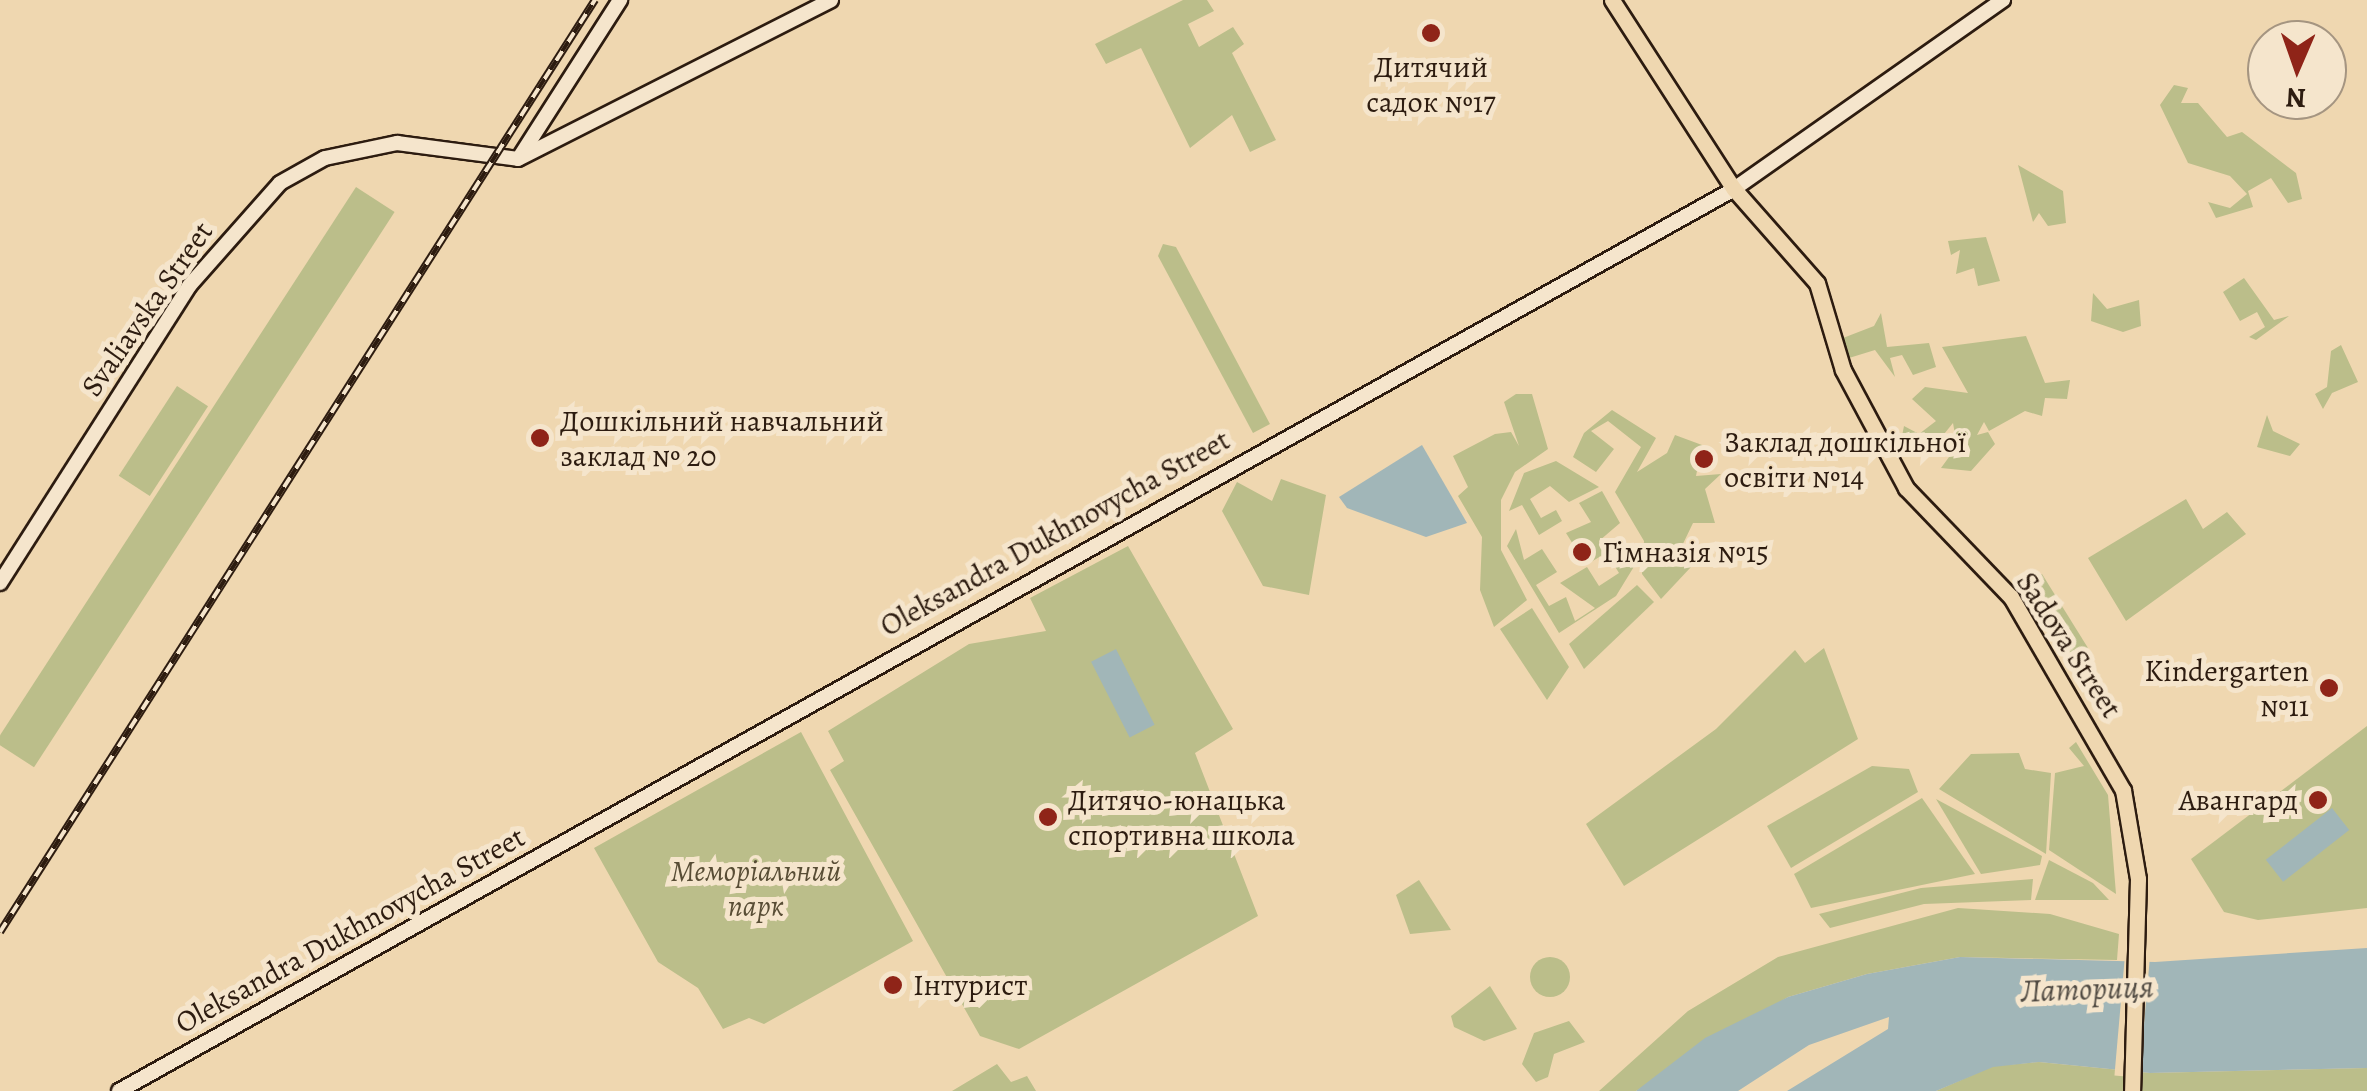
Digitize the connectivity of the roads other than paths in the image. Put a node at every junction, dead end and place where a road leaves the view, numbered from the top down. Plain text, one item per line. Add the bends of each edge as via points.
1 (620, 0) edge
2 (831, 0) edge
3 (1612, 0) edge
4 (2003, 0) edge
5 (518, 159) junction
6 (1734, 188) junction
7 (0, 582) edge
8 (119, 1091) edge
9 (2132, 1091) edge

1 - 5 main road
2 - 5 main road
3 - 6 main road, Sadova Street
4 - 6 main road, Oleksandra Dukhnovycha Street
5 - 7 main road, Svaliavska Street via 397,143 325,158 280,184 190,286
6 - 8 main road, Oleksandra Dukhnovycha Street
6 - 9 main road, Sadova Street via 1817,284 1843,370 1912,497 2011,598 2124,790 2138,919

